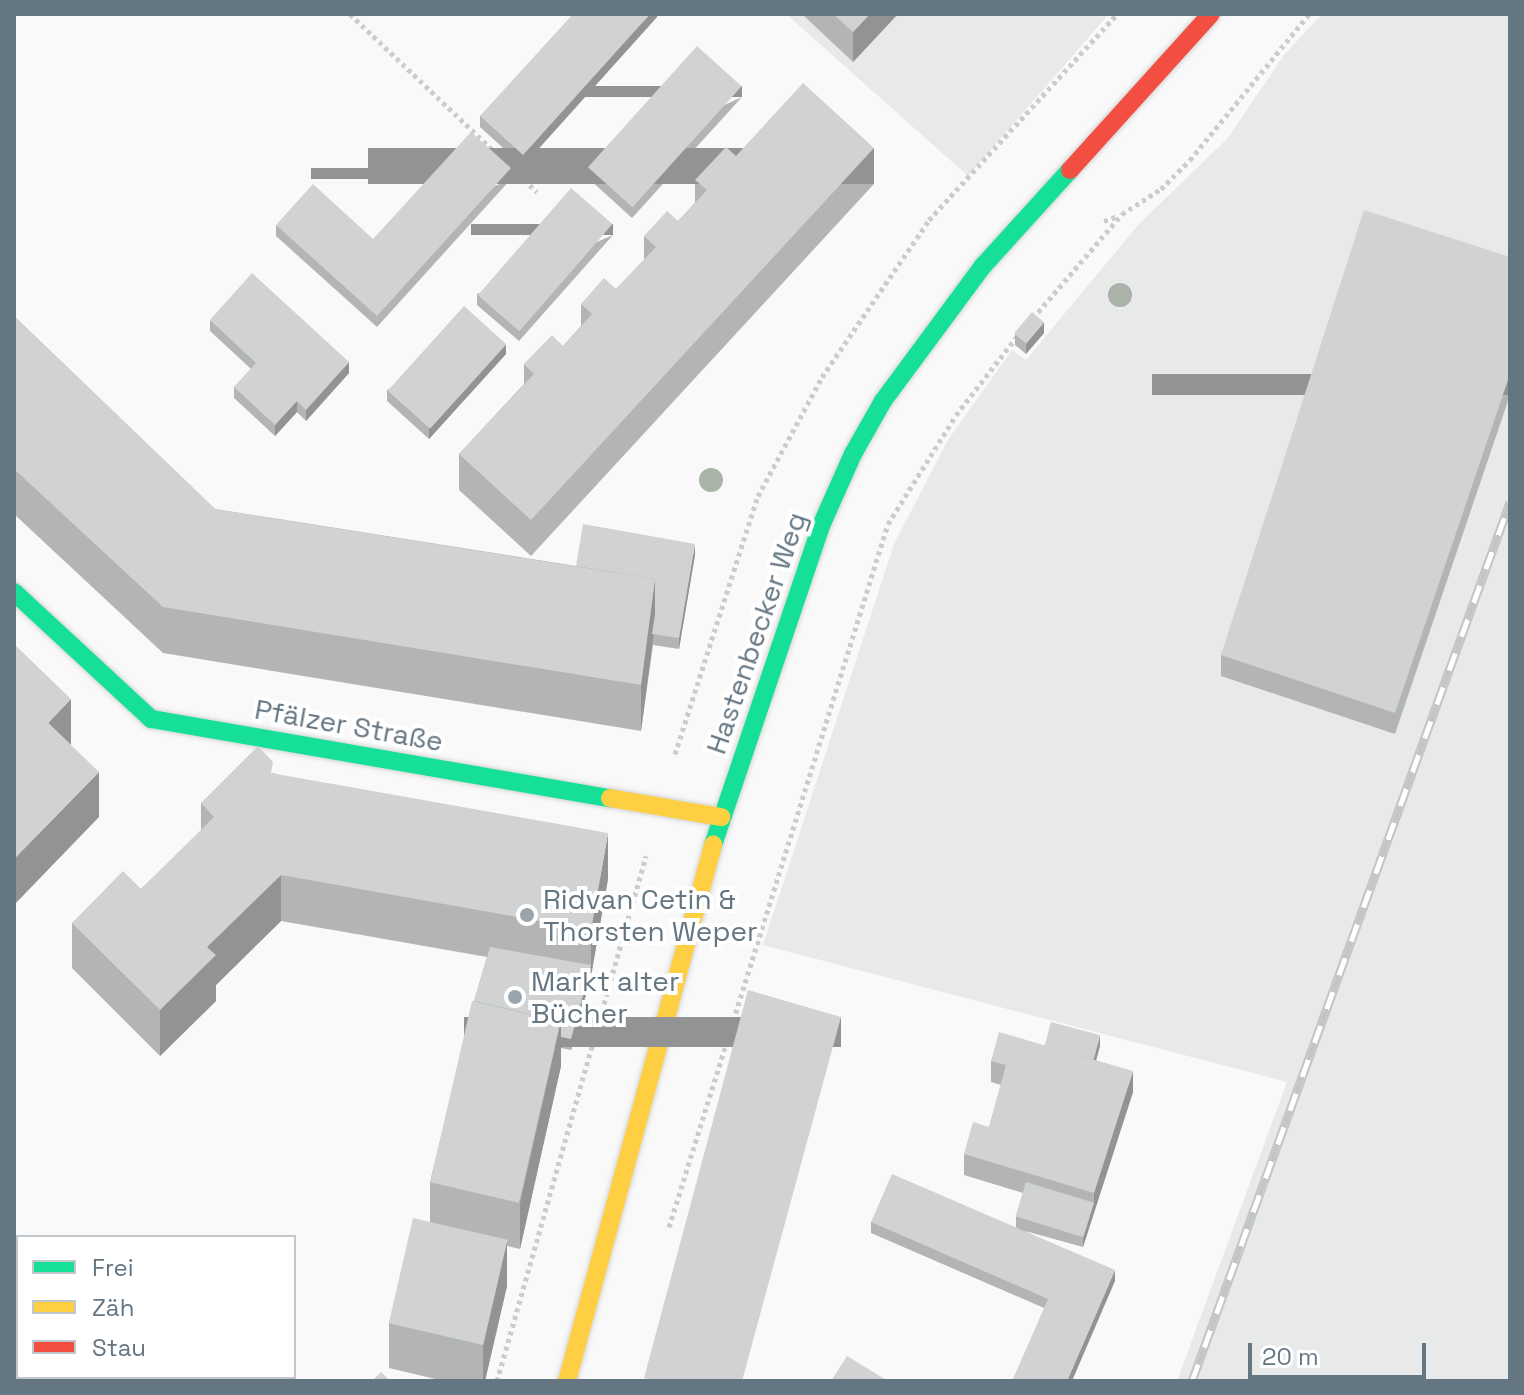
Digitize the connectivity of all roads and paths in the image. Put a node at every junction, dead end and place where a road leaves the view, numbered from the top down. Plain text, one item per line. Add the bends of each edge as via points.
1 (350, 14) edge
2 (1211, 14) edge
3 (1309, 14) edge
4 (537, 192) dead end
5 (1122, 214) junction
6 (1104, 221) dead end
7 (995, 353) dead end
8 (995, 362) junction
9 (14, 592) edge
10 (721, 817) junction
11 (666, 1235) dead end
12 (567, 1381) edge

1 - 4 path
2 - 10 main road, Hastenbecker Weg via 991,256 883,401 820,528
3 - 5 path via 1190,160 1161,189
5 - 6 path
5 - 8 path
7 - 8 path
8 - 11 path via 888,524
9 - 10 main road, Pfälzer Straße via 151,719
10 - 12 main road, Hastenbecker Weg

